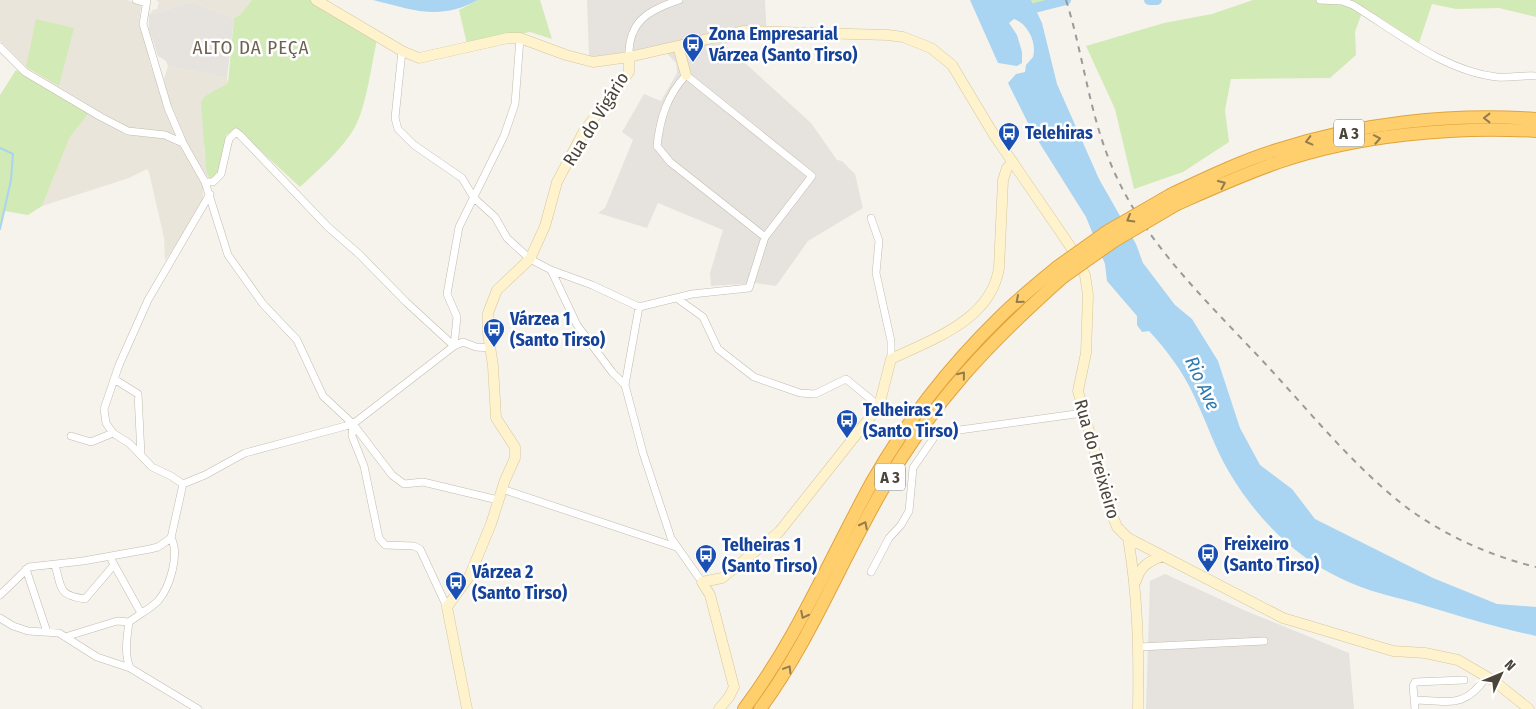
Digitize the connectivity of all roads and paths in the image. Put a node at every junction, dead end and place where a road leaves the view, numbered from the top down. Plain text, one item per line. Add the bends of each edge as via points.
1 (136, 0) edge
2 (316, 0) edge
3 (680, 0) edge
4 (1320, 0) edge
5 (147, 1) edge
6 (520, 38) junction
7 (678, 46) junction
8 (0, 47) edge
9 (402, 51) junction
10 (629, 57) junction
11 (686, 76) junction
12 (1536, 76) edge
13 (1536, 119) edge
14 (1536, 131) edge
15 (182, 143) junction
16 (1013, 162) junction
17 (205, 182) junction
18 (210, 194) junction
19 (474, 198) junction
20 (1174, 199) junction
21 (871, 218) dead end
22 (764, 237) junction
23 (530, 259) junction
24 (551, 270) junction
25 (1060, 273) junction
26 (678, 299) junction
27 (639, 307) junction
28 (454, 346) junction
29 (490, 348) junction
30 (891, 359) junction
31 (114, 379) junction
32 (625, 385) junction
33 (879, 406) junction
34 (1083, 413) junction
35 (353, 424) junction
36 (113, 433) junction
37 (71, 436) dead end
38 (141, 455) junction
39 (183, 484) junction
40 (502, 489) junction
41 (498, 500) junction
42 (171, 538) junction
43 (1128, 538) junction
44 (677, 547) junction
45 (109, 556) junction
46 (1162, 556) junction
47 (55, 565) junction
48 (114, 565) junction
49 (26, 569) junction
50 (871, 572) dead end
51 (702, 582) junction
52 (1135, 582) junction
53 (0, 595) edge
54 (447, 607) junction
55 (141, 613) junction
56 (0, 618) edge
57 (129, 622) junction
58 (47, 632) junction
59 (65, 637) junction
60 (1264, 641) dead end
61 (1139, 647) junction
62 (130, 668) junction
63 (1487, 676) junction
64 (1464, 680) dead end
65 (1414, 700) junction
66 (198, 709) edge
67 (467, 709) edge
68 (719, 709) edge
69 (744, 709) edge
70 (760, 709) edge
71 (1138, 709) edge
72 (1415, 709) edge
73 (1529, 709) edge

1 - 5 street
2 - 9 street, Rua do Freixieiro
3 - 10 street, Rua do Vigário via 642,17 628,44
4 - 12 street via 1353,5 1424,50 1462,67 1498,77
5 - 15 street via 143,24
6 - 9 street, Rua do Freixieiro via 491,40 419,58
6 - 10 street, Rua do Freixieiro via 593,62
6 - 19 street via 515,104 504,136
7 - 10 street, Rua do Freixieiro
7 - 11 street
7 - 16 street, Rua do Freixieiro via 743,31 888,35 918,42 943,56 960,75
8 - 15 street via 25,72 128,131 165,136
9 - 19 street via 395,118 398,129 414,145 462,178
10 - 23 street, Rua do Vigário via 629,72 584,131 557,182 545,226
11 - 22 street via 676,87 660,121 657,146 670,162
11 - 22 street via 812,176
13 -> 20 highway, A 3 via 1455,118 1392,124 1330,136 1277,150
20 -> 14 highway, A 3 via 1281,161 1394,136 1456,130
15 - 17 street
16 - 30 street via 1002,180 999,268 997,282 987,300 957,325
16 - 34 street, Rua do Freixieiro via 1070,246 1085,276 1088,295 1086,353 1078,391
17 - 18 street
17 - 28 street via 213,182 221,174 229,139 236,132 328,227
18 - 31 street via 148,300
18 - 35 street via 228,254 263,304 297,340 323,396
19 - 23 street via 495,217 507,238
19 - 28 street via 459,227 447,294 457,317
20 - 25 highway, A 3, bridge via 1108,231
21 - 30 street via 879,241 876,273 891,341
22 - 26 street via 748,288 692,294
23 - 24 street
23 - 29 street via 497,290 488,313
24 - 27 street
24 - 32 street via 577,326
25 -> 69 highway, A 3 via 1000,317 955,363 913,418 873,481 798,628
70 -> 25 highway, A 3 via 809,634 884,487 923,425 965,372
26 - 27 street
26 - 33 street via 703,317 718,349 754,377 800,393 815,394 846,379
27 - 32 street
28 - 29 street via 463,342
28 - 35 street
29 - 40 street via 496,418 514,447 515,458
30 - 33 street
31 - 36 street via 104,409 106,423
31 - 38 street via 138,394
32 - 44 street via 643,453 671,538
33 - 51 street via 779,532 722,578
34 - 43 street, Rua do Freixieiro via 1113,517 1117,527
34 - 50 street via 935,436 913,468 908,511
35 - 39 street via 246,453
35 - 41 street via 392,475 404,484 423,482
35 - 54 street via 352,436 364,466 379,538 385,545 420,549
36 - 37 street via 91,442
36 - 38 street
38 - 39 street via 152,467
39 - 42 street
40 - 41 street
40 - 44 street
41 - 54 street via 470,575
42 - 45 street via 158,547
42 - 55 street via 176,546 170,581 158,600
43 - 46 street
43 - 52 street
44 - 51 street
45 - 47 street
45 - 48 street
46 - 52 street via 1147,563
46 - 63 street via 1283,618 1393,652 1444,656 1468,664
47 - 48 street via 63,592 85,599
47 - 49 street
48 - 55 street
49 - 53 street
49 - 58 street
51 - 68 street via 710,595 734,687
52 - 61 street
54 - 67 street
55 - 57 street
56 - 58 street via 21,628
57 - 59 street via 116,621
57 - 62 street via 126,644
58 - 59 street
59 - 62 street via 97,657
60 - 61 street
61 - 71 street
62 - 66 street
63 - 65 street via 1462,701
63 - 73 street
64 - 65 street via 1417,680 1412,686
65 - 72 street

